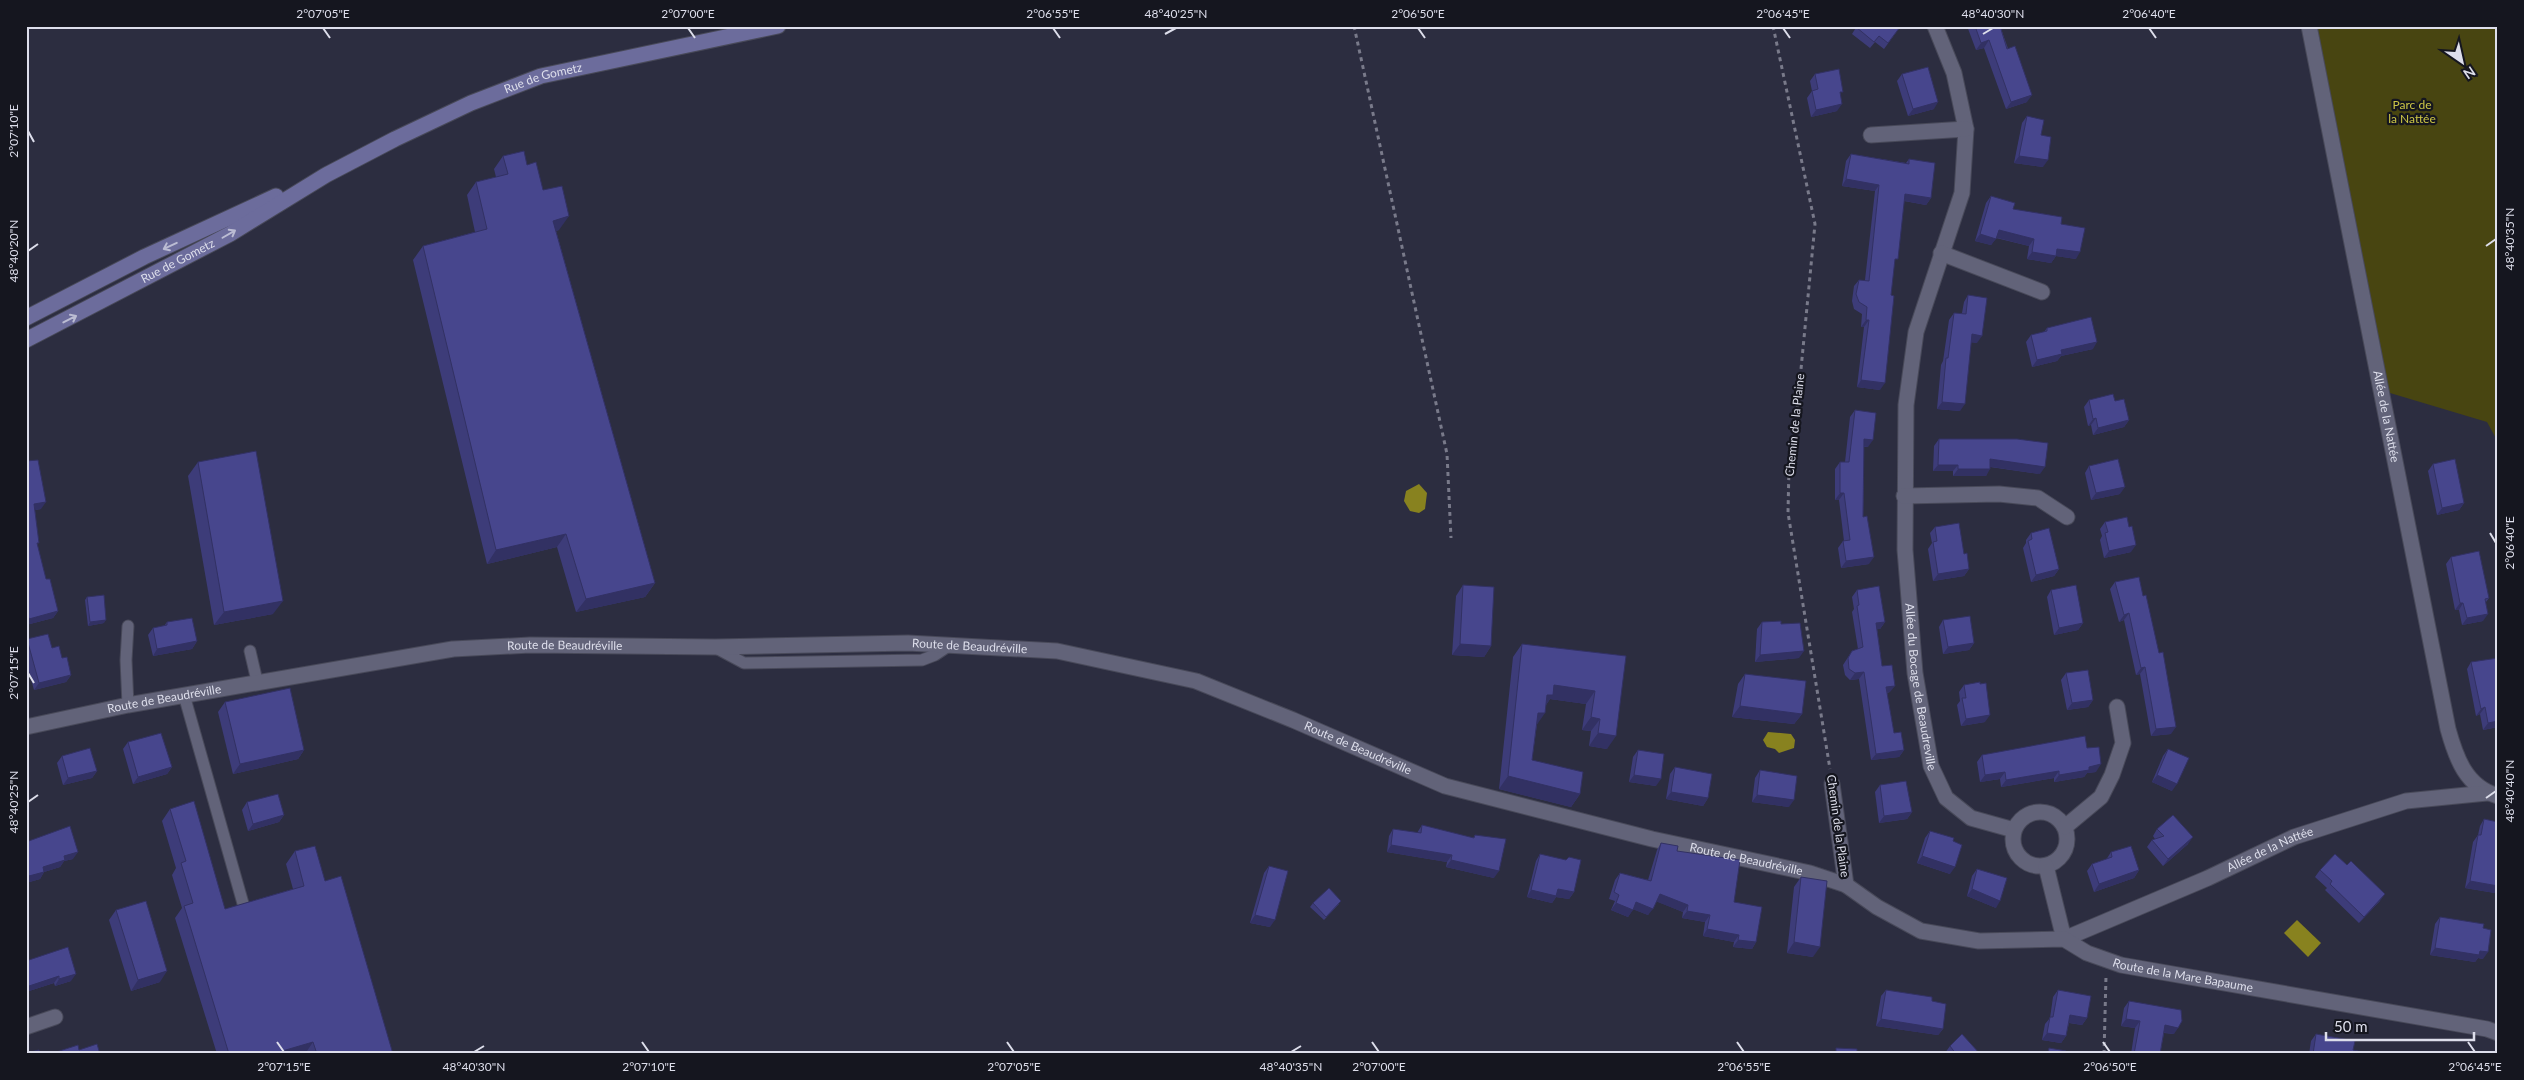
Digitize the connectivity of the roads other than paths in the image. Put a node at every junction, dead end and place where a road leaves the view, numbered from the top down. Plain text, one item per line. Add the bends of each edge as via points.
1 (778, 26) edge
2 (1935, 26) edge
3 (2309, 26) edge
4 (1966, 129) junction
5 (1871, 135) dead end
6 (326, 175) junction
7 (1941, 253) junction
8 (2042, 292) dead end
9 (26, 318) edge
10 (26, 340) edge
11 (1904, 496) junction
12 (2067, 517) dead end
13 (128, 626) dead end
14 (250, 651) dead end
15 (257, 681) junction
16 (184, 695) junction
17 (128, 705) junction
18 (2117, 707) dead end
19 (26, 727) edge
20 (1832, 784) road end
21 (2492, 794) edge
22 (2065, 827) junction
23 (2014, 830) junction
24 (2046, 866) junction
25 (1846, 885) junction
26 (244, 907) edge
27 (2064, 939) junction
28 (55, 1017) dead end
29 (26, 1027) edge
30 (2498, 1033) edge

1 - 6 main road, Rue de Gometz via 541,76 471,103
2 - 4 street, Allée du Bocage de Beaudreville via 1954,73
3 - 21 street, Allée de la Nattée via 2448,729 2456,758 2467,775
4 - 5 street
4 - 7 street, Allée du Bocage de Beaudreville via 1962,193
6 -> 9 main road, Rue de Gometz via 144,257
10 -> 6 main road, Rue de Gometz via 214,243
7 - 8 street
7 - 11 street, Allée du Bocage de Beaudreville via 1916,332 1906,405
11 - 12 street via 1999,494 2038,498
11 - 23 street, Allée du Bocage de Beaudreville via 1915,673 1931,766 1946,798 1971,818
13 - 17 lane
14 - 15 lane
15 - 16 street, Route de Beaudréville
15 - 25 street, Route de Beaudréville via 453,649 530,645 715,647 908,643 1057,651 1196,681 1446,786 1652,839 1810,873
16 - 17 street, Route de Beaudréville
16 - 26 lane
17 - 19 street, Route de Beaudréville
18 - 22 street via 2123,743 2112,775 2102,797
20 - 25 street, Chemin de la Plaine
21 - 27 street, Allée de la Nattée via 2406,801 2294,837 2208,878
22 - 23 street via 2052,814 2043,811 2025,816
22 - 24 street via 2068,843 2065,851 2054,863
23 - 24 street via 2013,840 2020,857 2027,863
24 - 27 street
25 - 27 street, Route de Beaudréville via 1907,924 1940,935 1979,941
27 - 30 street, Route de la Mare Bapaume via 2087,953 2121,964
28 - 29 street

